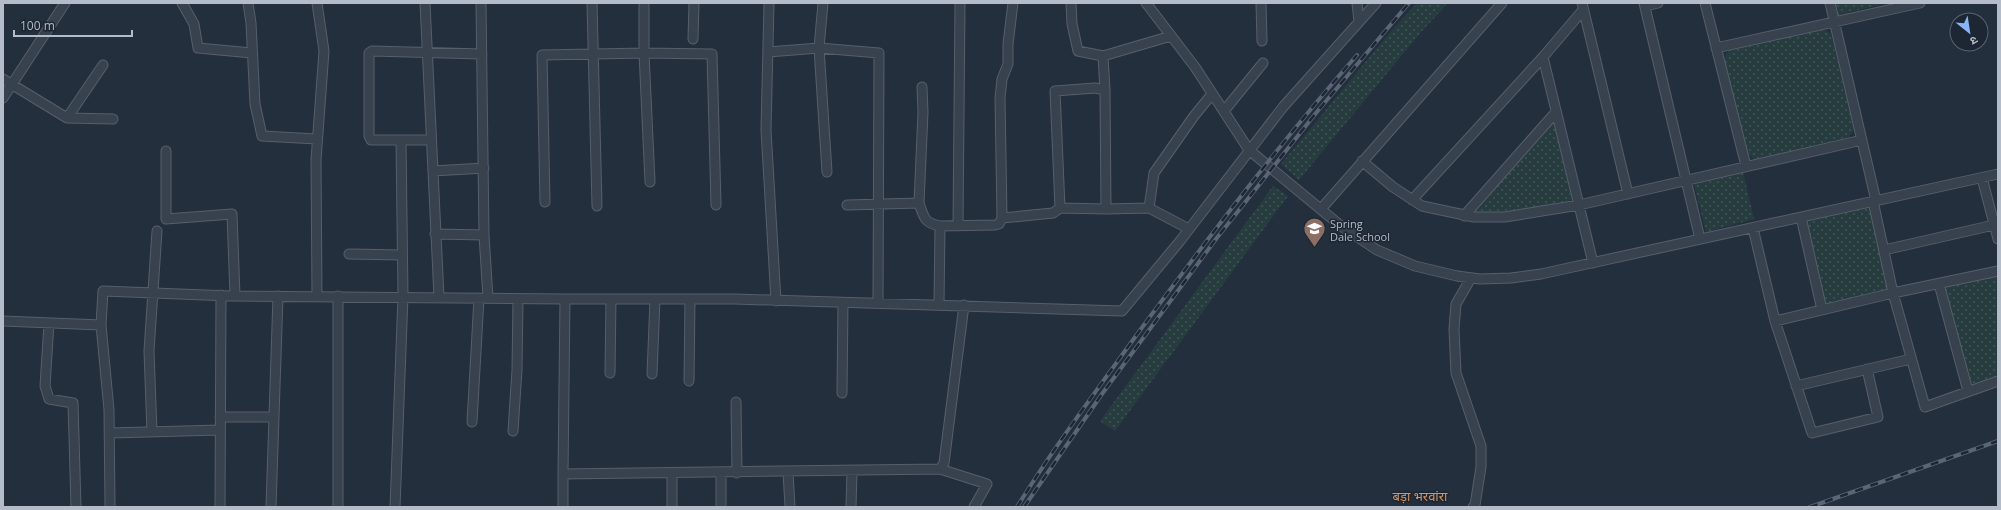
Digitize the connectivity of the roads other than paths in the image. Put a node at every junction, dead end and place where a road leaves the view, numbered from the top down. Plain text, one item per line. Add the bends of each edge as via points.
1 (65, 3) edge
2 (182, 3) edge
3 (248, 3) edge
4 (316, 3) edge
5 (425, 3) edge
6 (480, 3) edge
7 (592, 3) edge
8 (644, 3) edge
9 (694, 3) edge
10 (769, 3) edge
11 (823, 3) edge
12 (960, 3) edge
13 (1013, 3) edge
14 (1071, 3) edge
15 (1146, 3) edge
16 (1261, 3) edge
17 (1357, 3) edge
18 (1376, 3) edge
19 (1502, 3) edge
20 (1658, 3) edge
21 (1705, 3) edge
22 (1830, 3) edge
23 (1920, 3) edge
24 (1645, 4) edge
25 (1889, 6) edge
26 (1583, 7) edge
27 (1834, 21) junction
28 (1359, 22) junction
29 (1171, 36) junction
30 (693, 39) dead end
31 (1262, 41) dead end
32 (819, 48) junction
33 (1716, 48) junction
34 (252, 52) junction
35 (427, 52) junction
36 (768, 52) junction
37 (644, 53) junction
38 (482, 54) junction
39 (592, 54) junction
40 (1103, 56) junction
41 (1543, 57) junction
42 (1264, 63) dead end
43 (103, 65) dead end
44 (3, 79) edge
45 (13, 84) junction
46 (922, 88) dead end
47 (1105, 90) junction
48 (1212, 94) junction
49 (3, 98) edge
50 (1224, 111) junction
51 (1556, 112) junction
52 (67, 118) junction
53 (113, 119) dead end
54 (317, 139) junction
55 (431, 140) junction
56 (1862, 140) junction
57 (401, 141) junction
58 (1249, 150) junction
59 (166, 151) dead end
60 (1362, 162) junction
61 (1746, 166) junction
62 (484, 168) junction
63 (432, 171) junction
64 (827, 172) dead end
65 (1998, 174) edge
66 (1982, 178) junction
67 (1686, 181) junction
68 (650, 182) dead end
69 (1628, 194) junction
70 (1412, 200) junction
71 (1874, 201) junction
72 (545, 202) dead end
73 (919, 203) junction
74 (878, 204) junction
75 (716, 205) dead end
76 (847, 205) dead end
77 (1579, 205) junction
78 (597, 206) dead end
79 (1060, 208) junction
80 (1149, 208) junction
81 (1106, 209) junction
82 (1321, 209) junction
83 (1464, 216) junction
84 (1800, 217) junction
85 (1002, 218) junction
86 (958, 225) junction
87 (1994, 225) junction
88 (940, 226) junction
89 (1753, 228) junction
90 (1189, 229) junction
91 (157, 231) dead end
92 (435, 234) junction
93 (484, 235) junction
94 (1700, 239) junction
95 (1998, 239) edge
96 (1884, 250) junction
97 (349, 254) dead end
98 (402, 255) junction
99 (1593, 263) junction
100 (1998, 272) edge
101 (1471, 278) junction
102 (1939, 284) junction
103 (154, 293) junction
104 (1893, 293) junction
105 (220, 295) junction
106 (234, 296) junction
107 (278, 296) junction
108 (317, 296) junction
109 (338, 296) junction
110 (403, 296) junction
111 (439, 297) junction
112 (479, 298) junction
113 (488, 298) junction
114 (518, 299) junction
115 (566, 299) junction
116 (611, 299) junction
117 (655, 299) junction
118 (690, 299) junction
119 (776, 301) junction
120 (843, 303) junction
121 (878, 304) junction
122 (939, 305) junction
123 (964, 305) junction
124 (1822, 310) junction
125 (3, 321) edge
126 (1775, 321) junction
127 (49, 323) junction
128 (101, 325) junction
129 (1911, 359) junction
130 (1867, 369) junction
131 (610, 373) dead end
132 (652, 374) dead end
133 (689, 381) dead end
134 (1998, 381) edge
135 (1796, 386) junction
136 (1968, 391) junction
137 (842, 393) dead end
138 (736, 402) dead end
139 (220, 417) junction
140 (274, 417) junction
141 (472, 422) dead end
142 (220, 430) junction
143 (513, 431) dead end
144 (152, 432) junction
145 (110, 433) junction
146 (940, 469) junction
147 (852, 471) junction
148 (788, 472) junction
149 (672, 473) junction
150 (721, 473) junction
151 (737, 473) junction
152 (563, 474) junction
153 (76, 507) edge
154 (110, 507) edge
155 (220, 507) edge
156 (272, 507) edge
157 (338, 507) edge
158 (394, 507) edge
159 (563, 507) edge
160 (672, 507) edge
161 (721, 507) edge
162 (790, 507) edge
163 (851, 507) edge
164 (974, 507) edge
165 (1473, 507) edge

1 - 45 street
2 - 34 street via 194,24 198,48
3 - 34 street
4 - 54 street via 324,51
5 - 35 street
6 - 38 street
7 - 39 street
8 - 37 street
9 - 30 street
10 - 36 street
11 - 32 street
12 - 86 street
13 - 85 street via 1008,64 1002,78 1000,98
14 - 40 street via 1072,24 1078,51
15 - 29 street
16 - 31 street
17 - 28 street
18 - 28 street
19 - 60 street
20 - 24 street
21 - 33 street
22 - 27 street
23 - 25 street
24 - 67 street
25 - 27 street
26 - 41 street
26 - 69 street
27 - 33 street
27 - 56 street
28 - 58 street via 1283,107
29 - 40 street
29 - 48 street
32 - 36 street
32 - 64 street
32 - 74 street via 879,53
33 - 61 street
34 - 54 street via 255,104 262,136
35 - 38 street
35 - 55 street
35 - 57 street via 370,53 369,136 371,140
36 - 119 street via 766,130
37 - 39 street
37 - 68 street
37 - 75 street via 712,54
38 - 62 street
39 - 72 street via 542,56
39 - 78 street
40 - 47 street
41 - 51 street
41 - 70 street
42 - 50 street
43 - 52 street
44 - 45 street
45 - 49 street
45 - 52 street
46 - 73 street
47 - 79 street via 1095,88 1055,91
47 - 81 street
48 - 50 street
48 - 80 street via 1154,173
50 - 58 street
51 - 77 street
51 - 83 street
52 - 53 street
54 - 108 street
55 - 57 street
55 - 63 street
56 - 61 street
56 - 71 street
57 - 98 street
58 - 82 street
58 - 90 street
59 - 106 street via 166,219 232,214
60 - 70 street
60 - 82 street
61 - 67 street
62 - 63 street
62 - 93 street
63 - 92 street
65 - 66 street
66 - 71 street
66 - 87 street
67 - 69 street
67 - 94 street
69 - 77 street
70 - 83 street via 1422,206
71 - 84 street
71 - 96 street
73 - 74 street
73 - 88 street via 926,221 931,225
74 - 76 street
74 - 121 street
77 - 83 street via 1505,217
77 - 99 street
79 - 81 street
79 - 85 street via 1053,213
80 - 81 street
80 - 90 street
82 - 101 street via 1377,250 1415,266
84 - 89 street
84 - 124 street
85 - 86 street via 996,226
86 - 88 street
87 - 95 street
87 - 96 street
88 - 122 street
89 - 94 street
89 - 126 street
90 - 123 street via 1122,311
91 - 103 street
92 - 93 street
92 - 111 street
93 - 113 street
94 - 99 street
96 - 104 street
97 - 98 street
98 - 110 street
99 - 101 street via 1511,278
100 - 102 street
101 - 165 street via 1456,304 1454,329 1456,373 1481,446 1481,467 1476,505
102 - 104 street
102 - 136 street
103 - 105 street
103 - 128 street via 103,291
103 - 144 street via 150,351
104 - 124 street
104 - 129 street
105 - 106 street
105 - 139 street
106 - 107 street
107 - 108 street
107 - 140 street
108 - 109 street
109 - 110 street
109 - 157 street
110 - 111 street
110 - 158 street
111 - 112 street
112 - 113 street
112 - 141 street
113 - 114 street
114 - 115 street
114 - 143 street
115 - 116 street
115 - 152 street
116 - 117 street
116 - 131 street
117 - 118 street
117 - 132 street
118 - 119 street
118 - 133 street
119 - 120 street
120 - 121 street
120 - 137 street
121 - 122 street
122 - 123 street
123 - 146 street via 944,463
124 - 126 street
125 - 127 street
126 - 135 street
127 - 128 street
127 - 153 street via 45,386 49,399 73,403
128 - 145 street
129 - 130 street
129 - 136 street via 1925,407
130 - 135 street
130 - 135 street via 1878,417 1812,433
134 - 136 street
138 - 151 street
139 - 140 street
139 - 142 street
140 - 156 street
142 - 144 street
142 - 155 street
144 - 145 street
145 - 154 street
146 - 147 street
146 - 164 street via 987,484
147 - 148 street
147 - 163 street
148 - 151 street
148 - 162 street
149 - 150 street
149 - 152 street
149 - 160 street
150 - 151 street
150 - 161 street
152 - 159 street

